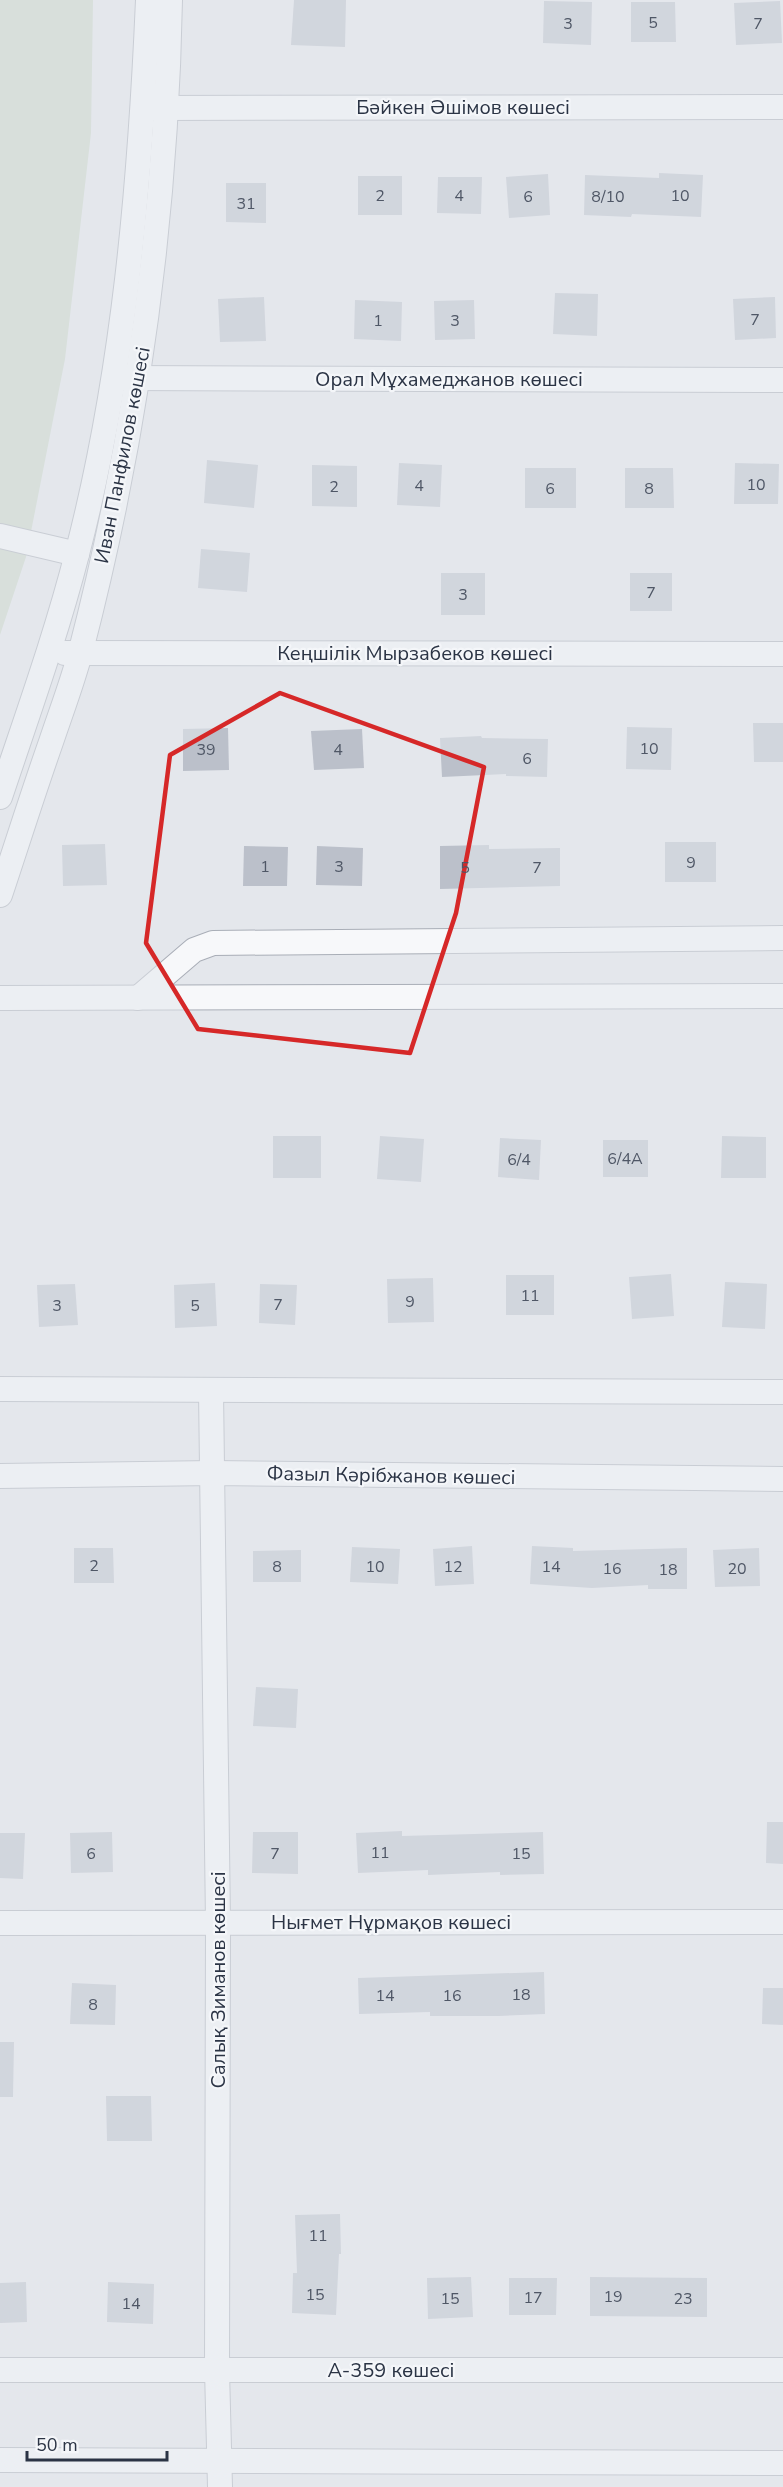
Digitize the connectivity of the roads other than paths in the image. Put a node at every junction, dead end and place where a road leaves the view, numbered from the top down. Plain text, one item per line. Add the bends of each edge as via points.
1 (148, 0) edge
2 (170, 0) edge
3 (783, 107) edge
4 (155, 108) junction
5 (114, 378) junction
6 (139, 378) junction
7 (783, 380) edge
8 (0, 536) edge
9 (77, 554) junction
10 (48, 653) junction
11 (81, 653) junction
12 (783, 654) edge
13 (0, 797) edge
14 (0, 895) edge
15 (783, 938) edge
16 (783, 996) edge
17 (0, 998) edge
18 (138, 998) junction
19 (0, 1389) edge
20 (211, 1391) junction
21 (783, 1392) edge
22 (213, 1473) junction
23 (0, 1476) edge
24 (783, 1479) edge
25 (218, 1922) junction
26 (783, 1922) edge
27 (0, 1923) edge
28 (0, 2370) edge
29 (217, 2370) junction
30 (783, 2370) edge
31 (0, 2460) edge
32 (221, 2461) junction
33 (783, 2463) edge
34 (220, 2487) edge

1 - 4 street, Иван Панфилов көшесі
2 - 4 street, Иван Панфилов көшесі
3 - 4 street, Бәйкен Әшімов көшесі
4 - 5 street, Иван Панфилов көшесі
4 - 6 street, Иван Панфилов көшесі via 156,242
5 - 6 street, Орал Мұхамеджанов көшесі
5 - 9 street, Иван Панфилов көшесі
6 - 7 street, Орал Мұхамеджанов көшесі
6 - 11 street, Иван Панфилов көшесі via 115,507
8 - 9 street
9 - 10 street, Иван Панфилов көшесі
10 - 11 street, Кеңшілік Мырзабеков көшесі
10 - 13 street, Иван Панфилов көшесі
11 - 12 street, Кеңшілік Мырзабеков көшесі
11 - 14 street, Иван Панфилов көшесі
15 - 18 street via 213,943 194,950
16 - 18 street
17 - 18 street
19 - 20 street
20 - 21 street
20 - 22 street, Салық Зиманов көшесі
22 - 23 street, Фазыл Кәрібжанов көшесі
22 - 24 street, Фазыл Кәрібжанов көшесі
22 - 25 street, Салық Зиманов көшесі
25 - 26 street, Нығмет Нұрмақов көшесі
25 - 27 street, Нығмет Нұрмақов көшесі
25 - 29 street, Салық Зиманов көшесі
28 - 29 street, А-359 көшесі
29 - 30 street, А-359 көшесі
29 - 32 street, Салық Зиманов көшесі
31 - 32 street
32 - 33 street
32 - 34 street, Салық Зиманов көшесі

